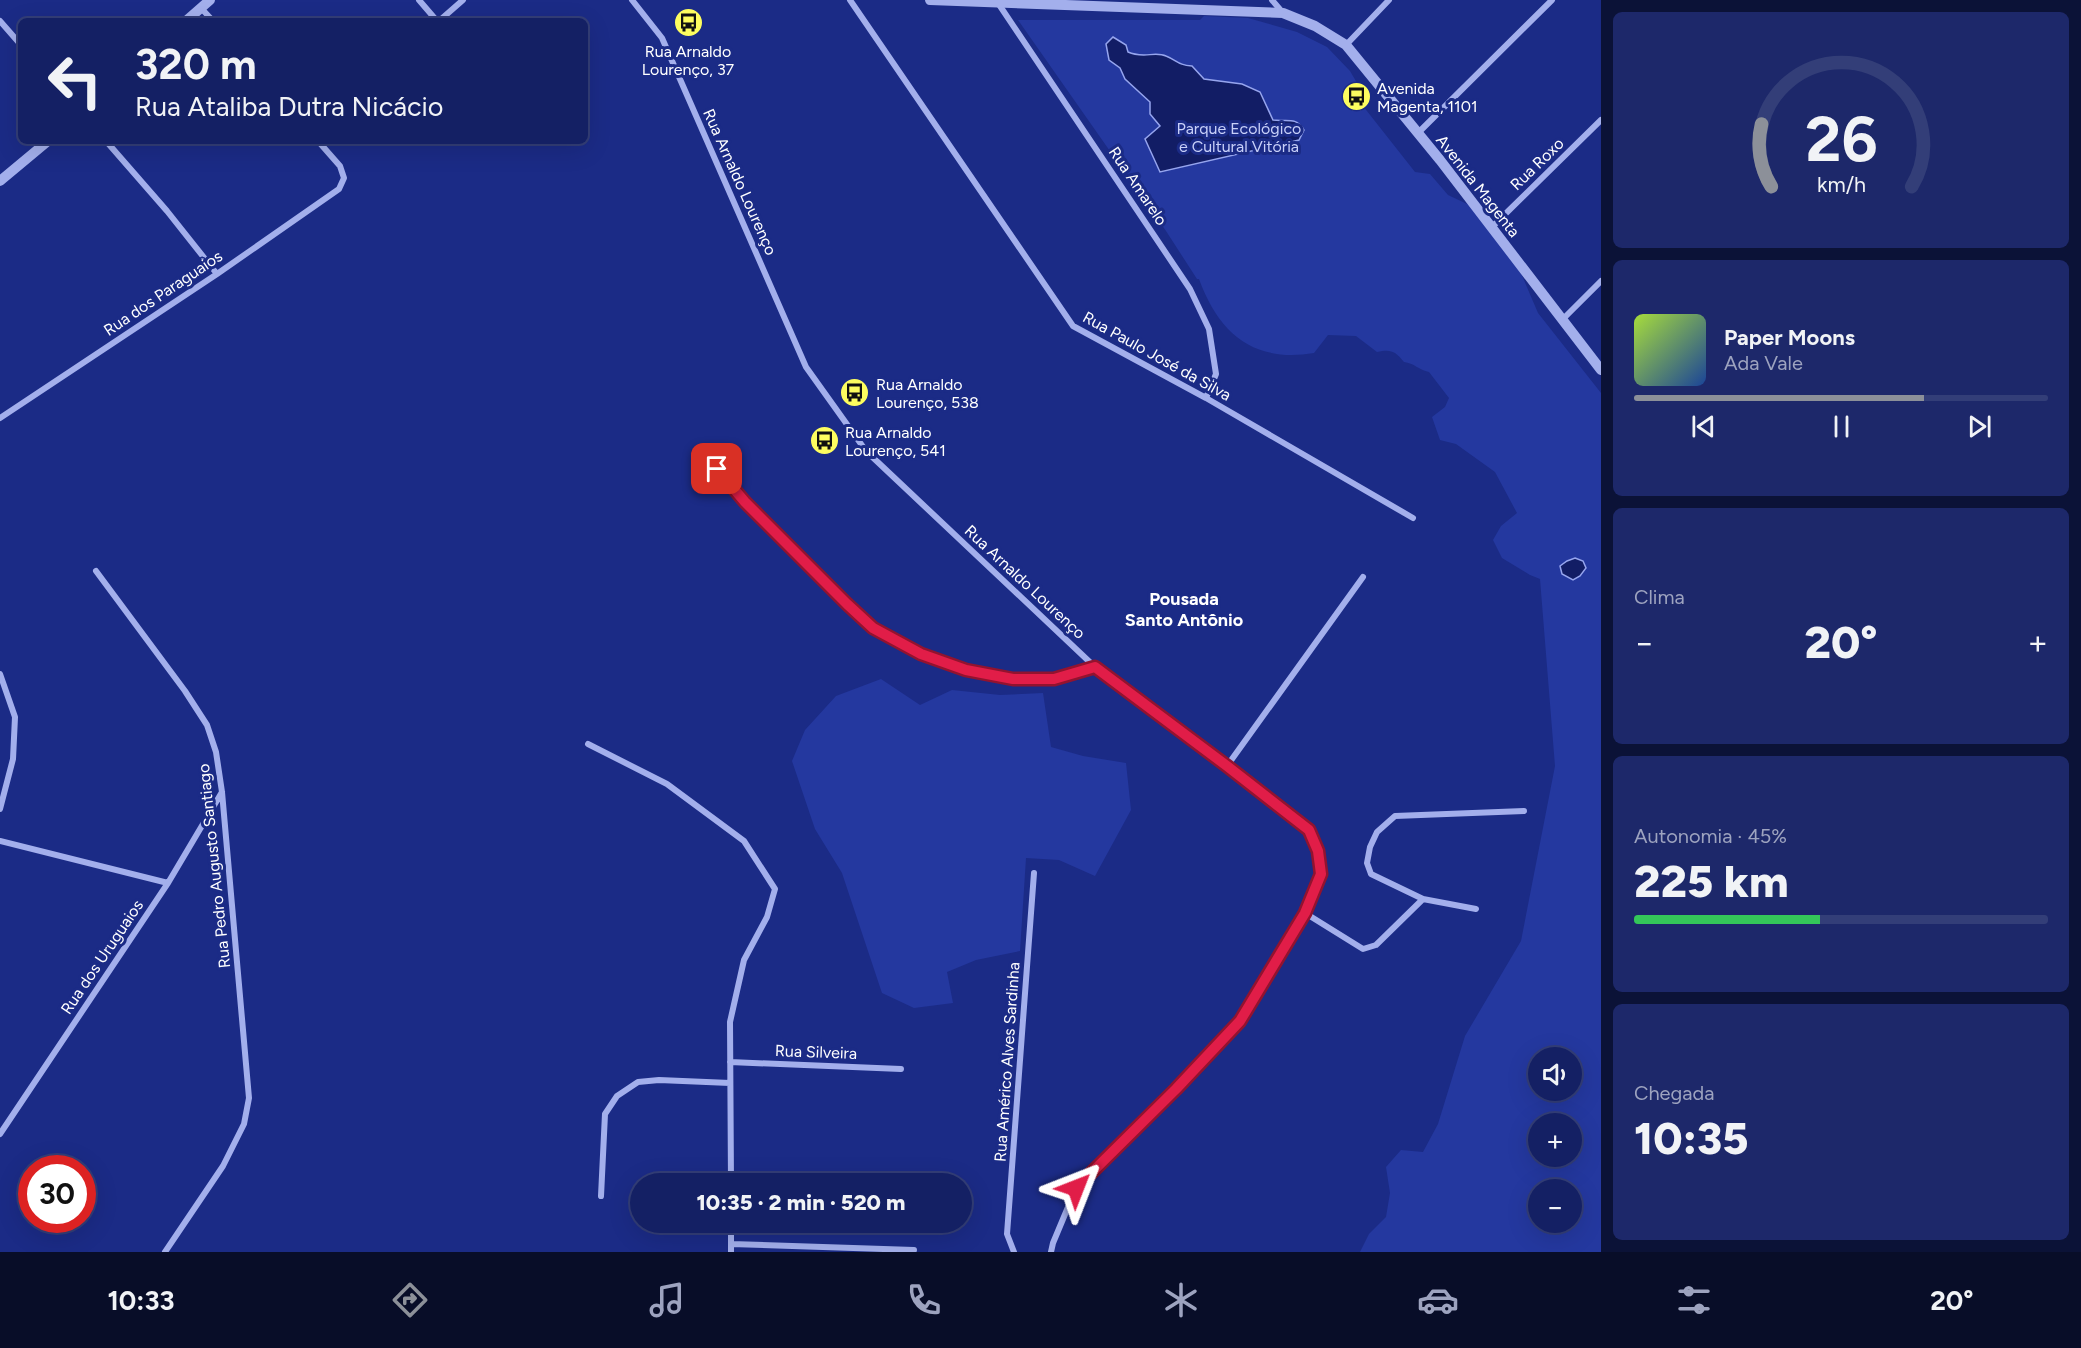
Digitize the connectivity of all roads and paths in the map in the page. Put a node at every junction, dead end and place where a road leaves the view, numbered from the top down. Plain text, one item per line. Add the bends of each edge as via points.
1 (210, 0) edge
2 (419, 0) edge
3 (463, 0) edge
4 (632, 0) edge
5 (850, 0) edge
6 (930, 0) edge
7 (1272, 0) edge
8 (1389, 0) edge
9 (1552, 0) edge
10 (1056, 2) edge
11 (998, 3) junction
12 (201, 8) junction
13 (1282, 13) junction
14 (189, 18) edge
15 (210, 18) edge
16 (435, 18) edge
17 (442, 18) edge
18 (0, 21) edge
19 (18, 42) edge
20 (1346, 45) junction
21 (1601, 120) edge
22 (1418, 133) junction
23 (44, 144) edge
24 (109, 144) edge
25 (321, 144) edge
26 (0, 181) edge
27 (1492, 227) junction
28 (217, 274) junction
29 (1601, 282) edge
30 (1562, 321) junction
31 (1601, 370) edge
32 (1206, 398) junction
33 (0, 418) edge
34 (703, 453) dead end
35 (1413, 518) dead end
36 (96, 571) dead end
37 (1363, 577) dead end
38 (1095, 667) junction
39 (0, 674) edge
40 (588, 744) dead end
41 (1227, 766) junction
42 (222, 792) junction
43 (0, 809) edge
44 (1524, 811) dead end
45 (0, 841) edge
46 (1034, 873) dead end
47 (168, 883) junction
48 (1423, 899) junction
49 (1476, 909) dead end
50 (1305, 913) junction
51 (730, 1062) junction
52 (901, 1069) dead end
53 (730, 1083) junction
54 (0, 1134) edge
55 (731, 1173) edge
56 (601, 1196) dead end
57 (731, 1233) edge
58 (731, 1244) junction
59 (914, 1250) dead end
60 (165, 1252) edge
61 (731, 1252) edge
62 (1014, 1252) edge
63 (1051, 1252) edge

1 - 12 street
2 - 16 street
3 - 17 street
4 - 38 street, Rua Arnaldo Lourenço via 662,38 806,367 866,451
5 - 32 street, Rua Paulo José da Silva via 1073,326
6 - 11 street, Avenida Magenta
7 - 13 street
8 - 20 street
9 - 22 street
10 - 11 street, Avenida Magenta
10 - 13 street, Avenida Magenta
11 - 32 street, Rua Amarelo via 1190,289 1209,329 1216,374
12 - 14 street
12 - 15 street
13 - 20 street, Avenida Magenta via 1316,26
18 - 19 street
20 - 22 street, Avenida Magenta
21 - 27 street, Rua Roxo
22 - 27 street, Avenida Magenta
23 - 26 street
24 - 28 street
25 - 28 street, Rua dos Paraguaios via 340,166 344,178 339,189
27 - 30 street, Avenida Magenta
28 - 33 street, Rua dos Paraguaios
29 - 30 street
30 - 31 street, Avenida Magenta
32 - 35 street, Rua Paulo José da Silva
34 - 38 street via 745,502 873,628 921,654 966,670 1013,679 1054,679
36 - 42 street, Rua Pedro Augusto Santiago via 207,725
37 - 41 street
38 - 41 street, Rua Arnaldo Lourenço
39 - 43 street via 15,717 13,759
40 - 51 street via 668,784 744,841 775,889 767,917 744,960 730,1023
41 - 50 street, Rua Arnaldo Lourenço via 1309,830 1318,851 1321,874
42 - 47 street, Rua dos Uruguaios
42 - 60 street, Rua Pedro Augusto Santiago via 249,1098 244,1124 223,1166
44 - 48 street via 1395,816 1388,821 1370,847 1367,863 1371,874
45 - 47 street
46 - 62 street, Rua Américo Alves Sardinha via 1008,1234
47 - 54 street, Rua dos Uruguaios
48 - 49 street
48 - 50 street via 1376,945 1363,949
50 - 63 street, Rua Arnaldo Lourenço via 1240,1021 1076,1188
51 - 52 street, Rua Silveira
51 - 53 street
53 - 55 street
53 - 56 street via 638,1082 617,1096 605,1114
57 - 58 street
58 - 59 street
58 - 61 street

